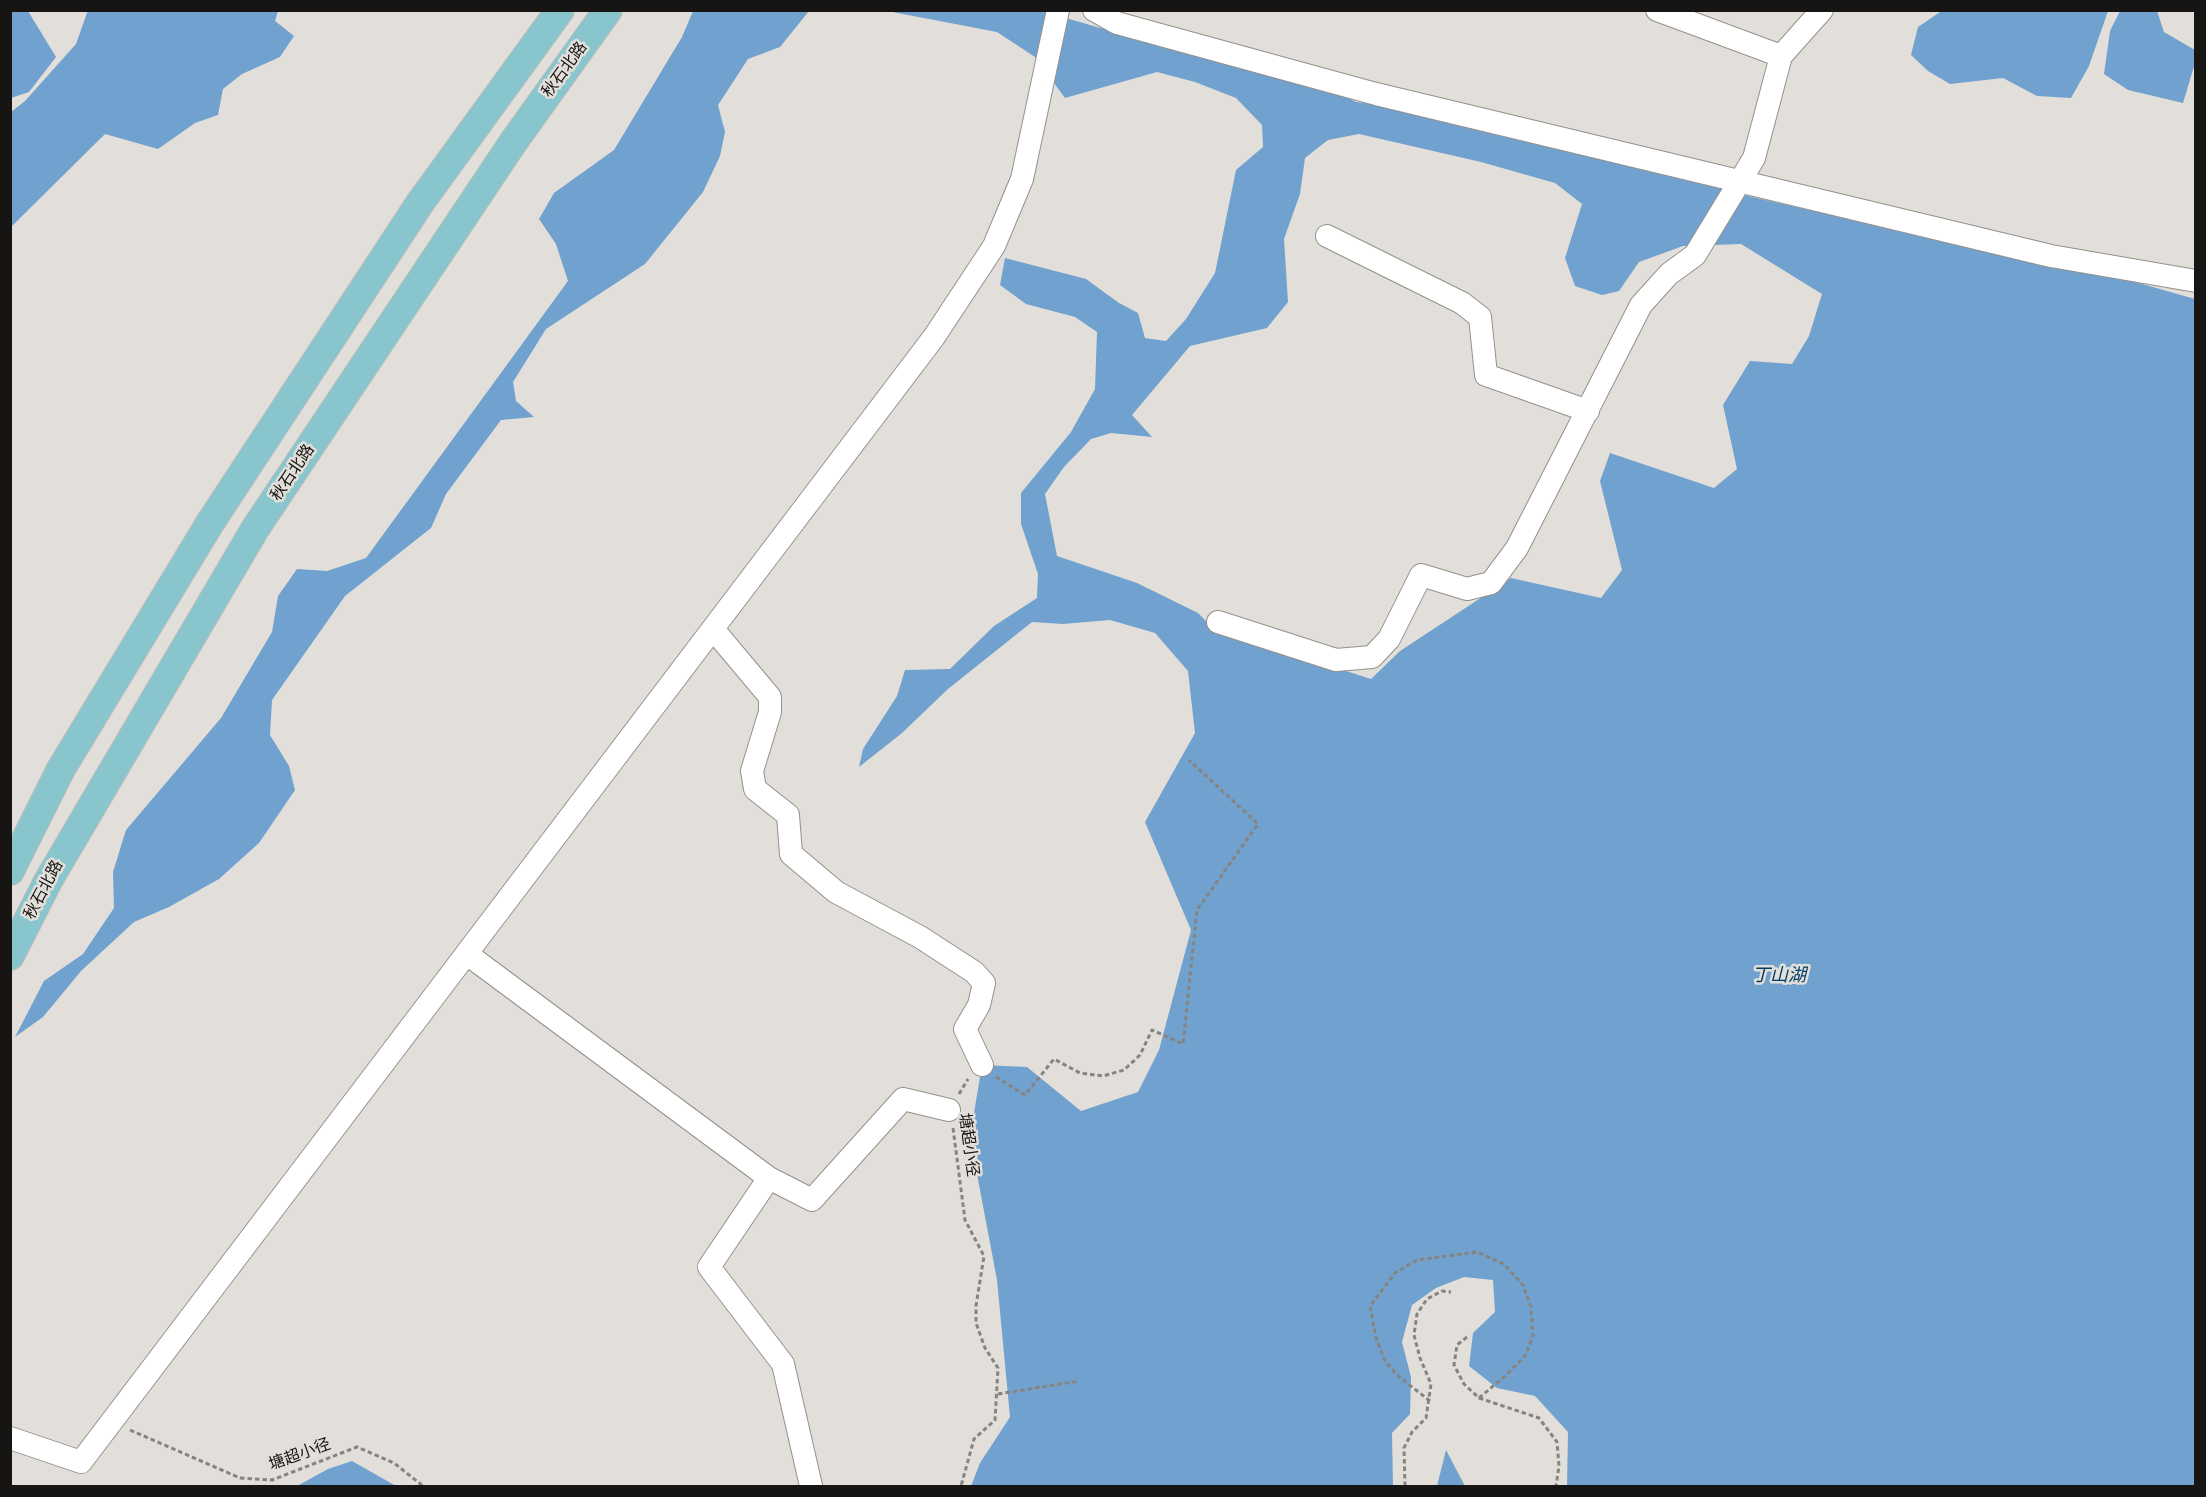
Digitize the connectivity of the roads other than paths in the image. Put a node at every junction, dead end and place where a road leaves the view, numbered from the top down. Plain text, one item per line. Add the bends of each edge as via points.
1 (560, 10) edge
2 (608, 10) edge
3 (1058, 10) edge
4 (1094, 10) edge
5 (1657, 10) edge
6 (1822, 10) edge
7 (1781, 57) junction
8 (1740, 182) junction
9 (1327, 236) dead end
10 (2196, 281) edge
11 (1588, 411) junction
12 (1218, 622) dead end
13 (713, 628) junction
14 (10, 871) edge
15 (467, 954) junction
16 (10, 956) edge
17 (980, 1070) road end
18 (949, 1110) road end
19 (769, 1178) junction
20 (10, 1438) edge
21 (811, 1486) edge

1 - 14 main road via 420,203 210,523 61,769
2 - 16 main road, 秋石北路 via 514,141 255,530 48,881
3 - 13 street via 1022,179 994,246 934,337
4 - 8 street via 1117,23 1376,94
5 - 7 street
6 - 7 street
7 - 8 street via 1754,158
8 - 10 street via 2051,256
8 - 11 street via 1695,255 1669,274 1641,305
9 - 11 street via 1462,303 1480,317 1486,375
11 - 12 street via 1517,548 1491,583 1467,589 1421,575 1389,639 1372,657 1336,660
13 - 15 street
13 - 17 street via 770,697 770,712 752,771 755,789 788,815 790,854 836,892 920,937 974,972 984,983 979,1005 965,1029
15 - 19 street
15 - 20 street via 81,1462
18 - 19 street via 903,1099 812,1200
19 - 21 street via 709,1267 783,1364

